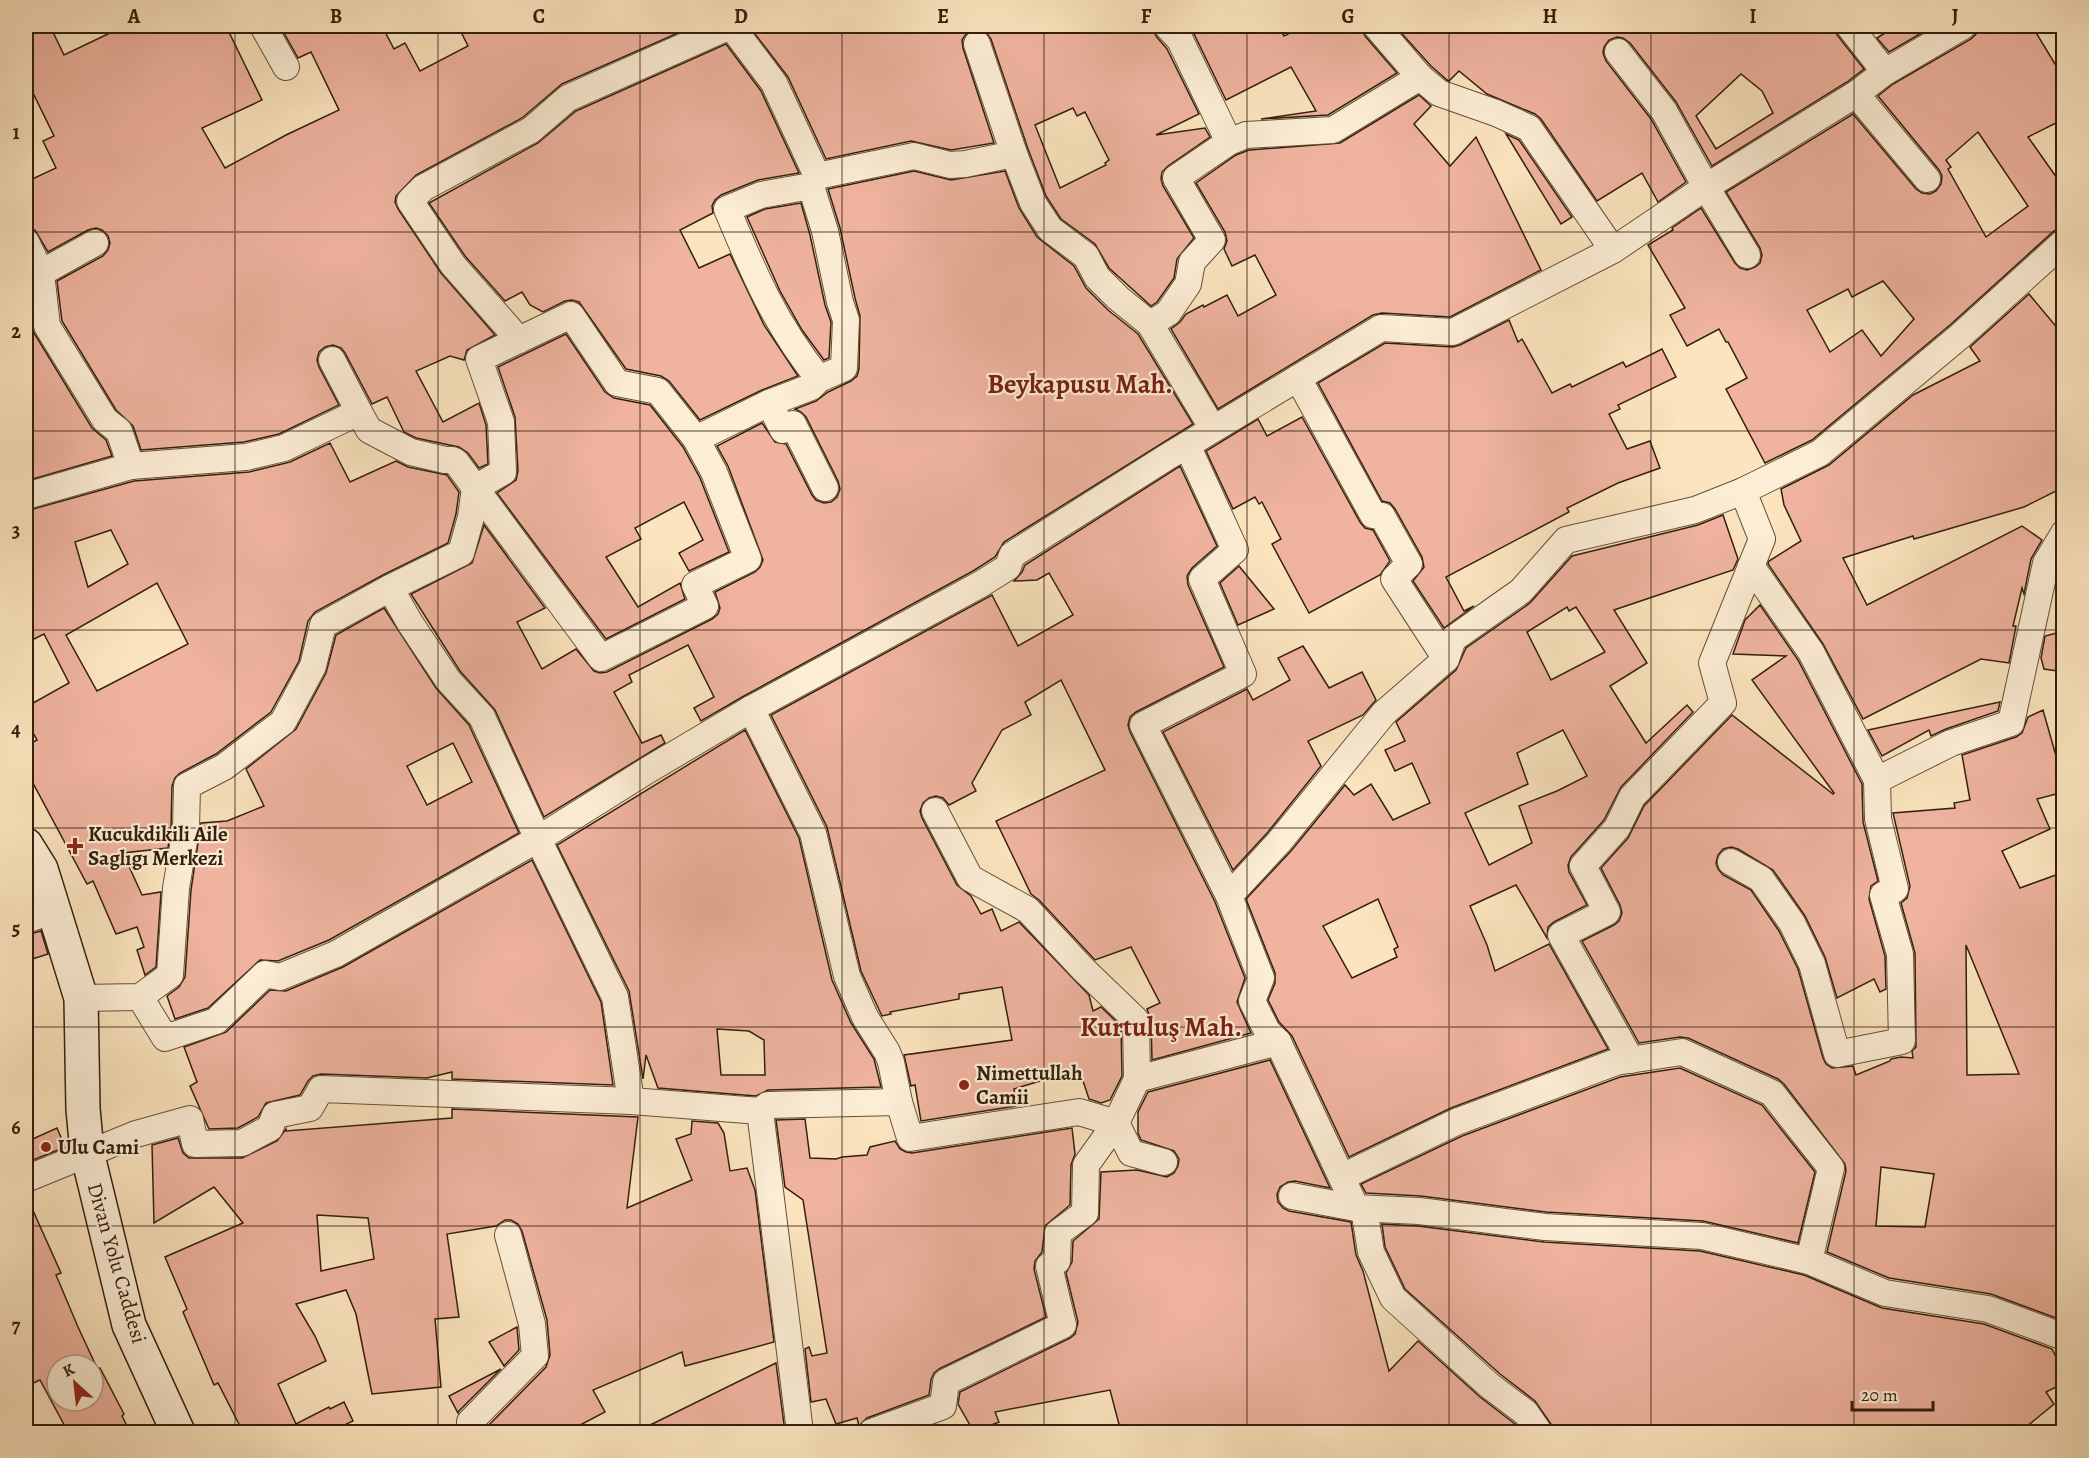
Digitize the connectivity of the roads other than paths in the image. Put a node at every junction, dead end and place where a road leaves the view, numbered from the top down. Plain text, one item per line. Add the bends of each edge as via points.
1 (263, 26) edge
2 (731, 26) edge
3 (1167, 26) edge
4 (1376, 26) edge
5 (1849, 26) edge
6 (1963, 26) edge
7 (976, 44) dead end
8 (1618, 52) dead end
9 (286, 67) dead end
10 (1885, 72) junction
11 (1420, 77) junction
12 (1856, 94) junction
13 (1229, 142) junction
14 (1014, 154) junction
15 (1927, 179) dead end
16 (814, 181) junction
17 (1706, 187) junction
18 (26, 242) edge
19 (2064, 242) edge
20 (95, 243) dead end
21 (1613, 250) junction
22 (1747, 255) dead end
23 (41, 273) junction
24 (1150, 324) junction
25 (519, 340) junction
26 (332, 360) dead end
27 (1298, 378) junction
28 (819, 379) junction
29 (769, 403) junction
30 (359, 412) junction
31 (1213, 429) junction
32 (696, 439) junction
33 (1186, 445) junction
34 (131, 466) junction
35 (475, 488) junction
36 (825, 488) dead end
37 (1743, 491) junction
38 (26, 496) edge
39 (2064, 533) edge
40 (1751, 566) junction
41 (390, 588) junction
42 (1446, 659) junction
43 (751, 709) junction
44 (1877, 780) junction
45 (935, 811) dead end
46 (538, 839) junction
47 (26, 845) edge
48 (1731, 862) dead end
49 (1229, 896) junction
50 (40, 915) edge
51 (140, 997) junction
52 (81, 998) junction
53 (1278, 1042) junction
54 (1631, 1060) junction
55 (1137, 1079) junction
56 (631, 1101) junction
57 (899, 1102) junction
58 (760, 1111) junction
59 (1116, 1123) junction
60 (87, 1152) junction
61 (1164, 1162) dead end
62 (1342, 1178) junction
63 (26, 1179) edge
64 (1292, 1196) dead end
65 (1360, 1208) junction
66 (508, 1235) dead end
67 (1809, 1261) junction
68 (2064, 1337) edge
69 (178, 1432) edge
70 (471, 1432) edge
71 (800, 1432) edge
72 (872, 1432) edge
73 (1539, 1432) edge

1 - 9 street
2 - 16 street via 774,83
2 - 25 street via 568,98 531,130 423,188 410,201 453,265
3 - 13 street via 1180,40
4 - 11 street
5 - 10 street
6 - 10 street
7 - 14 street
8 - 17 street via 1664,111
10 - 12 street
11 - 13 street via 1333,130 1246,135
11 - 21 street via 1439,93 1529,128
12 - 15 street
12 - 17 street
13 - 24 street via 1176,178 1212,240 1191,262 1188,284 1168,313
14 - 16 street via 950,165 914,156
14 - 24 street via 1033,203 1050,229 1086,256 1097,277
16 - 28 street via 846,320 844,368
16 - 28 street via 727,209 768,303
17 - 21 street
17 - 22 street
18 - 23 street
19 - 37 street via 1960,336 1820,453
20 - 23 street
21 - 27 street via 1453,332 1381,328
23 - 34 street via 47,326 105,420 118,431
24 - 31 street
25 - 32 street via 571,315 618,384 658,391
25 - 35 street via 479,360 501,422 503,472
26 - 30 street
27 - 31 street
27 - 42 street via 1373,515 1382,516 1409,564 1394,579
28 - 29 street via 811,387
29 - 32 street
29 - 36 street via 783,430 793,424
30 - 34 street via 284,448 246,457
30 - 35 street via 369,430 411,452 452,460
31 - 33 street
32 - 35 street via 714,472 748,559 695,585 705,606 601,658
33 - 43 street via 1012,555 1008,567 981,584
33 - 49 street via 1235,550 1202,579 1243,674 1143,724
34 - 38 street
35 - 41 street via 461,553
37 - 40 street via 1762,539
37 - 42 street via 1695,510 1566,540 1521,591 1453,639
39 - 44 street via 2046,564 2011,723 1951,743
40 - 44 street via 1811,652
40 - 54 street via 1712,663 1723,703 1632,797 1617,828 1583,866 1606,912 1560,935
41 - 46 street via 448,680 482,717
41 - 51 street via 323,625 313,666 283,722 224,767 187,786 170,975
42 - 49 street via 1384,713 1279,842
43 - 46 street
43 - 57 street via 813,833 847,976 865,1017 887,1052
44 - 48 street via 1878,819 1894,889 1883,896 1900,954 1902,1041 1837,1054 1812,964 1792,923 1761,879
45 - 55 street via 970,878 1028,910 1136,1020
46 - 51 street via 336,954 280,977 265,974 216,1021 165,1038
46 - 56 street via 615,997
47 - 50 main road, Divan Yolu Caddesi via 41,869
49 - 53 street via 1261,978 1252,1001 1267,1031
50 - 52 main road, Divan Yolu Caddesi
51 - 52 street
52 - 60 main road, Divan Yolu Caddesi
53 - 55 street
53 - 62 street
54 - 62 street via 1616,1062 1456,1122
54 - 67 street via 1682,1052 1772,1093 1831,1168
55 - 59 street
56 - 58 street
56 - 60 street via 321,1089 310,1108 275,1115 270,1128 242,1143 195,1144 190,1119
57 - 58 street via 768,1105
57 - 59 street via 910,1138 1079,1112
58 - 71 street
59 - 61 street via 1131,1153
59 - 72 street via 1086,1165 1085,1213 1058,1233 1057,1260 1049,1266 1064,1325 946,1382 943,1406
60 - 63 street
60 - 69 main road, Divan Yolu Caddesi via 129,1325
62 - 65 street
64 - 65 street
65 - 67 street via 1419,1211 1545,1227 1702,1236
65 - 73 street via 1371,1252 1393,1298 1490,1386 1526,1413
66 - 70 street via 532,1324 535,1356 470,1422
67 - 68 street via 1885,1293 1988,1309

